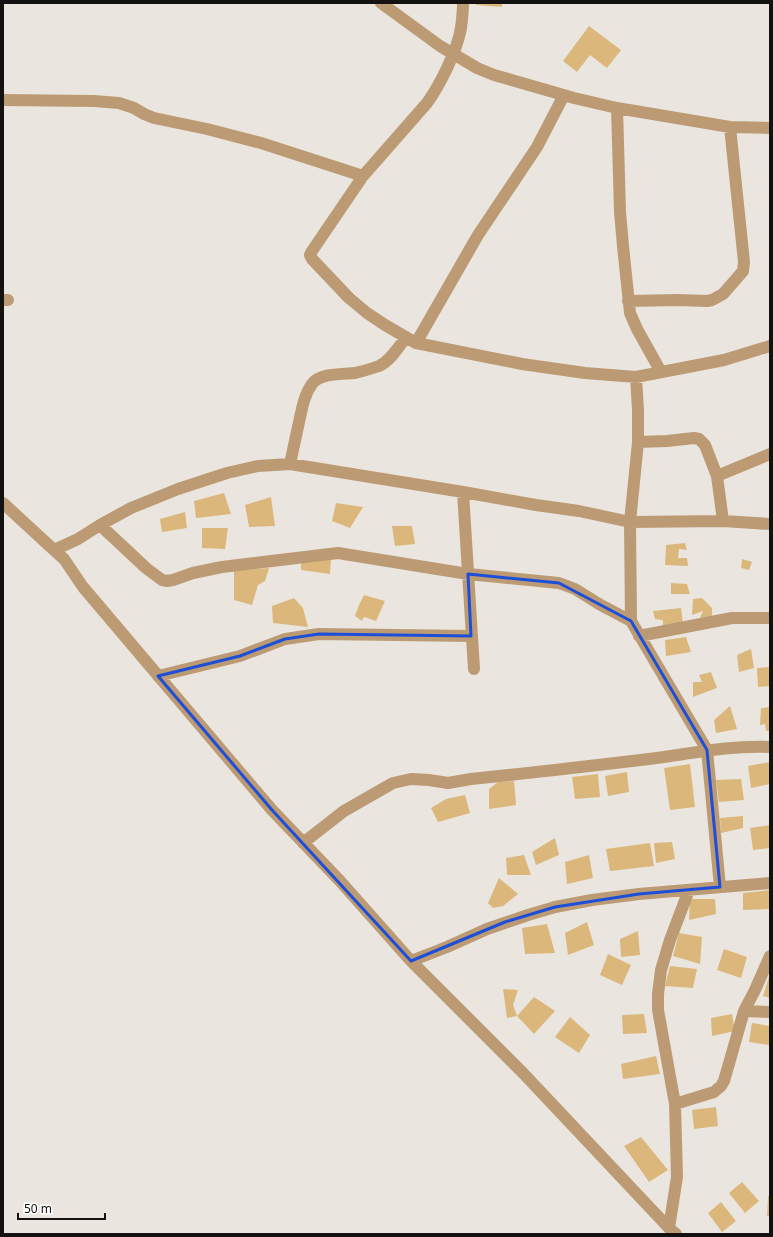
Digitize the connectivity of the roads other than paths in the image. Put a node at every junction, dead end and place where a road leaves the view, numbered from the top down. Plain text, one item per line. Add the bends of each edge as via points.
1 (381, 3) edge
2 (463, 3) edge
3 (453, 54) junction
4 (564, 95) junction
5 (3, 100) edge
6 (617, 108) junction
7 (730, 127) junction
8 (770, 128) edge
9 (363, 176) junction
10 (628, 301) junction
11 (411, 340) junction
12 (770, 346) edge
13 (661, 372) junction
14 (636, 377) junction
15 (638, 442) junction
16 (770, 454) edge
17 (290, 464) junction
18 (717, 476) junction
19 (463, 492) junction
20 (3, 503) edge
21 (722, 521) junction
22 (630, 522) junction
23 (770, 524) edge
24 (100, 525) junction
25 (54, 550) junction
26 (468, 574) junction
27 (770, 618) edge
28 (631, 621) junction
29 (471, 636) junction
30 (639, 636) junction
31 (474, 669) dead end
32 (158, 676) junction
33 (770, 747) edge
34 (707, 750) junction
35 (303, 842) junction
36 (770, 883) edge
37 (720, 887) junction
38 (689, 890) junction
39 (770, 956) edge
40 (411, 961) junction
41 (744, 1011) junction
42 (770, 1012) edge
43 (675, 1104) junction
44 (672, 1231) edge

1 - 3 street
2 - 3 street via 461,29
3 - 4 street via 494,75
3 - 9 street via 431,98
4 - 6 street
4 - 11 street via 537,147
5 - 9 street via 94,100 119,103 154,118 261,143
6 - 7 street
6 - 10 street via 621,219
7 - 8 street
7 - 10 street via 744,262 742,271 723,294 712,300
9 - 11 street via 312,251 311,257 349,298 367,313
10 - 13 street via 633,321
11 - 14 street via 522,364
11 - 17 street via 380,365 369,370 333,374 319,378 311,385 305,399
12 - 13 street via 724,360
13 - 14 street
14 - 15 street
15 - 18 street via 699,439 705,445
15 - 22 street
16 - 18 street
17 - 19 street
17 - 24 street via 258,466 201,481 152,499
18 - 21 street
19 - 22 street
19 - 26 street
20 - 25 street
21 - 22 street
21 - 23 street
22 - 28 street
24 - 25 street
24 - 26 street via 146,568 167,581 222,567 338,553
25 - 32 street
26 - 28 street via 559,583 575,589
26 - 29 street
27 - 30 street via 732,618
28 - 30 street
29 - 31 street
29 - 32 street via 319,634 285,639 240,656
30 - 34 street
32 - 35 street via 272,810
33 - 34 street
34 - 35 street via 455,783 411,779 398,781 387,785 344,812
34 - 37 street
35 - 40 street
36 - 37 street
37 - 38 street
38 - 40 street via 639,894 554,907 487,928
38 - 43 street via 661,970 658,994 658,1010
39 - 41 street
40 - 44 street via 523,1073
41 - 42 street
41 - 43 street via 721,1086 714,1092
43 - 44 street via 677,1178

